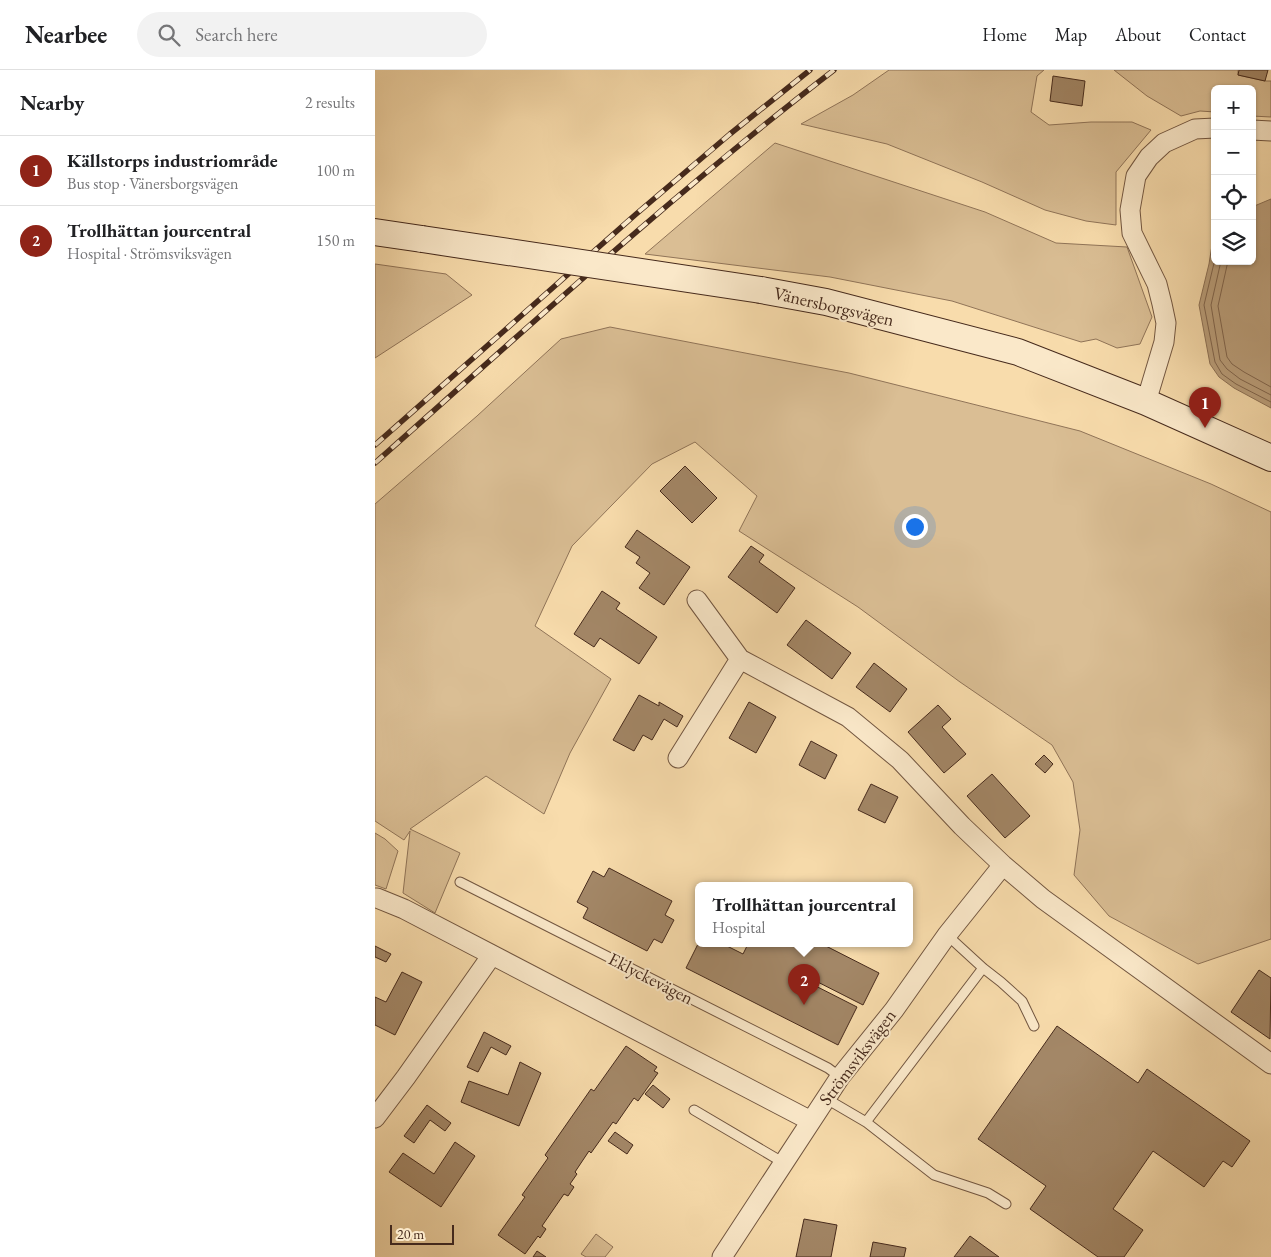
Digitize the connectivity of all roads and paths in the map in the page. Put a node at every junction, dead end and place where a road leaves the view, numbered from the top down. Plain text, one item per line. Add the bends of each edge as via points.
1 (1211, 128) edge
2 (1256, 130) edge
3 (1271, 131) edge
4 (375, 232) edge
5 (1146, 402) junction
6 (1271, 458) edge
7 (697, 600) dead end
8 (740, 659) junction
9 (677, 758) dead end
10 (1003, 865) junction
11 (460, 882) dead end
12 (375, 898) edge
13 (947, 935) junction
14 (492, 955) junction
15 (983, 968) junction
16 (1034, 1026) dead end
17 (1271, 1064) edge
18 (840, 1077) junction
19 (825, 1098) junction
20 (694, 1110) dead end
21 (375, 1118) edge
22 (811, 1121) junction
23 (866, 1122) junction
24 (784, 1163) junction
25 (1006, 1204) dead end
26 (722, 1257) edge

1 - 5 street via 1195,129 1164,143 1136,176 1130,210 1132,233 1157,284 1166,323 1164,342
2 - 3 street
4 - 5 main road, Vänersborgsvägen, bridge via 826,302 1018,352
5 - 6 main road, Vänersborgsvägen
7 - 8 street
8 - 9 street
8 - 10 street via 848,717 900,760
10 - 13 street, Strömsviksvägen
10 - 17 street via 1043,899
11 - 18 lane, Eklyckevägen via 828,1068
12 - 14 street
13 - 15 lane
13 - 18 street, Strömsviksvägen via 894,1010
14 - 21 street
14 - 22 street
15 - 16 lane via 1022,1001
15 - 23 lane
18 - 19 street, Strömsviksvägen
19 - 22 street, Strömsviksvägen
19 - 23 lane
20 - 24 lane
22 - 24 street, Strömsviksvägen
23 - 25 lane via 934,1175 987,1193
24 - 26 street, Strömsviksvägen

